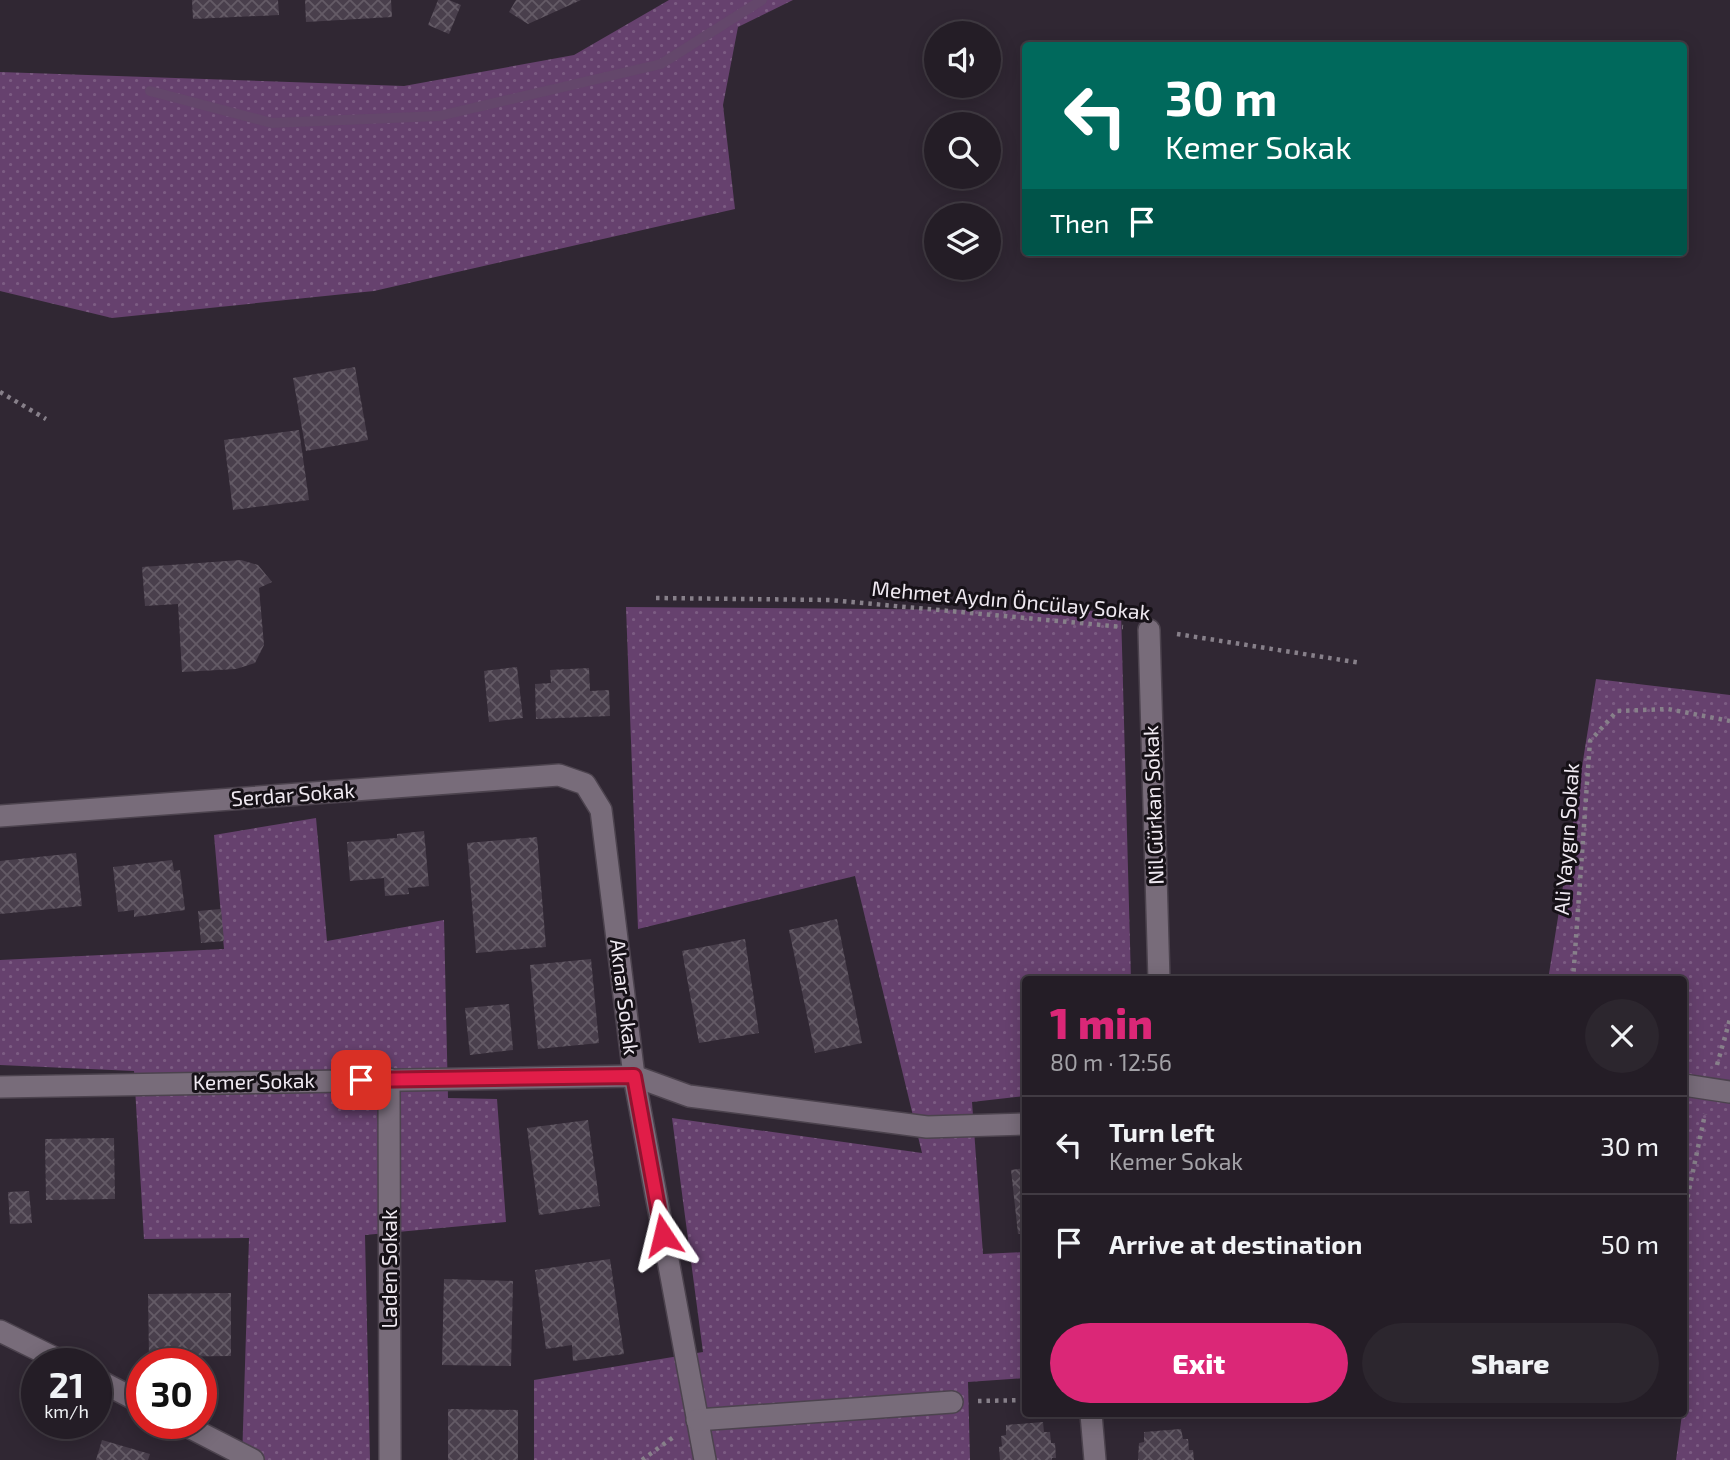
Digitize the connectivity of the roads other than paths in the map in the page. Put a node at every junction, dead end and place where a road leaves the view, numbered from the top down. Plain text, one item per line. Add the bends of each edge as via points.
1 (1149, 630) road end
2 (585, 784) joint
3 (0, 816) edge
4 (1159, 976) edge
5 (634, 1076) junction
6 (389, 1079) junction
7 (1687, 1086) edge
8 (0, 1087) edge
9 (1720, 1091) edge
10 (1022, 1124) edge
11 (0, 1331) edge
12 (35, 1348) edge
13 (952, 1402) road end
14 (1091, 1417) edge
15 (697, 1420) junction
16 (212, 1439) edge
17 (253, 1460) edge
18 (390, 1460) edge
19 (705, 1460) edge
20 (1096, 1460) edge

1 - 4 street, Nil Gürkan Sokak
2 - 3 street, Serdar Sokak via 559,775
2 - 5 street, Aknar Sokak via 601,810
5 - 6 street, Kemer Sokak
5 - 10 street via 689,1096 914,1126
5 - 15 street, Aknar Sokak
6 - 8 street, Kemer Sokak
6 - 18 street, Laden Sokak
7 - 9 street
11 - 12 street
13 - 15 street
14 - 20 street
15 - 19 street, Aknar Sokak
16 - 17 street

